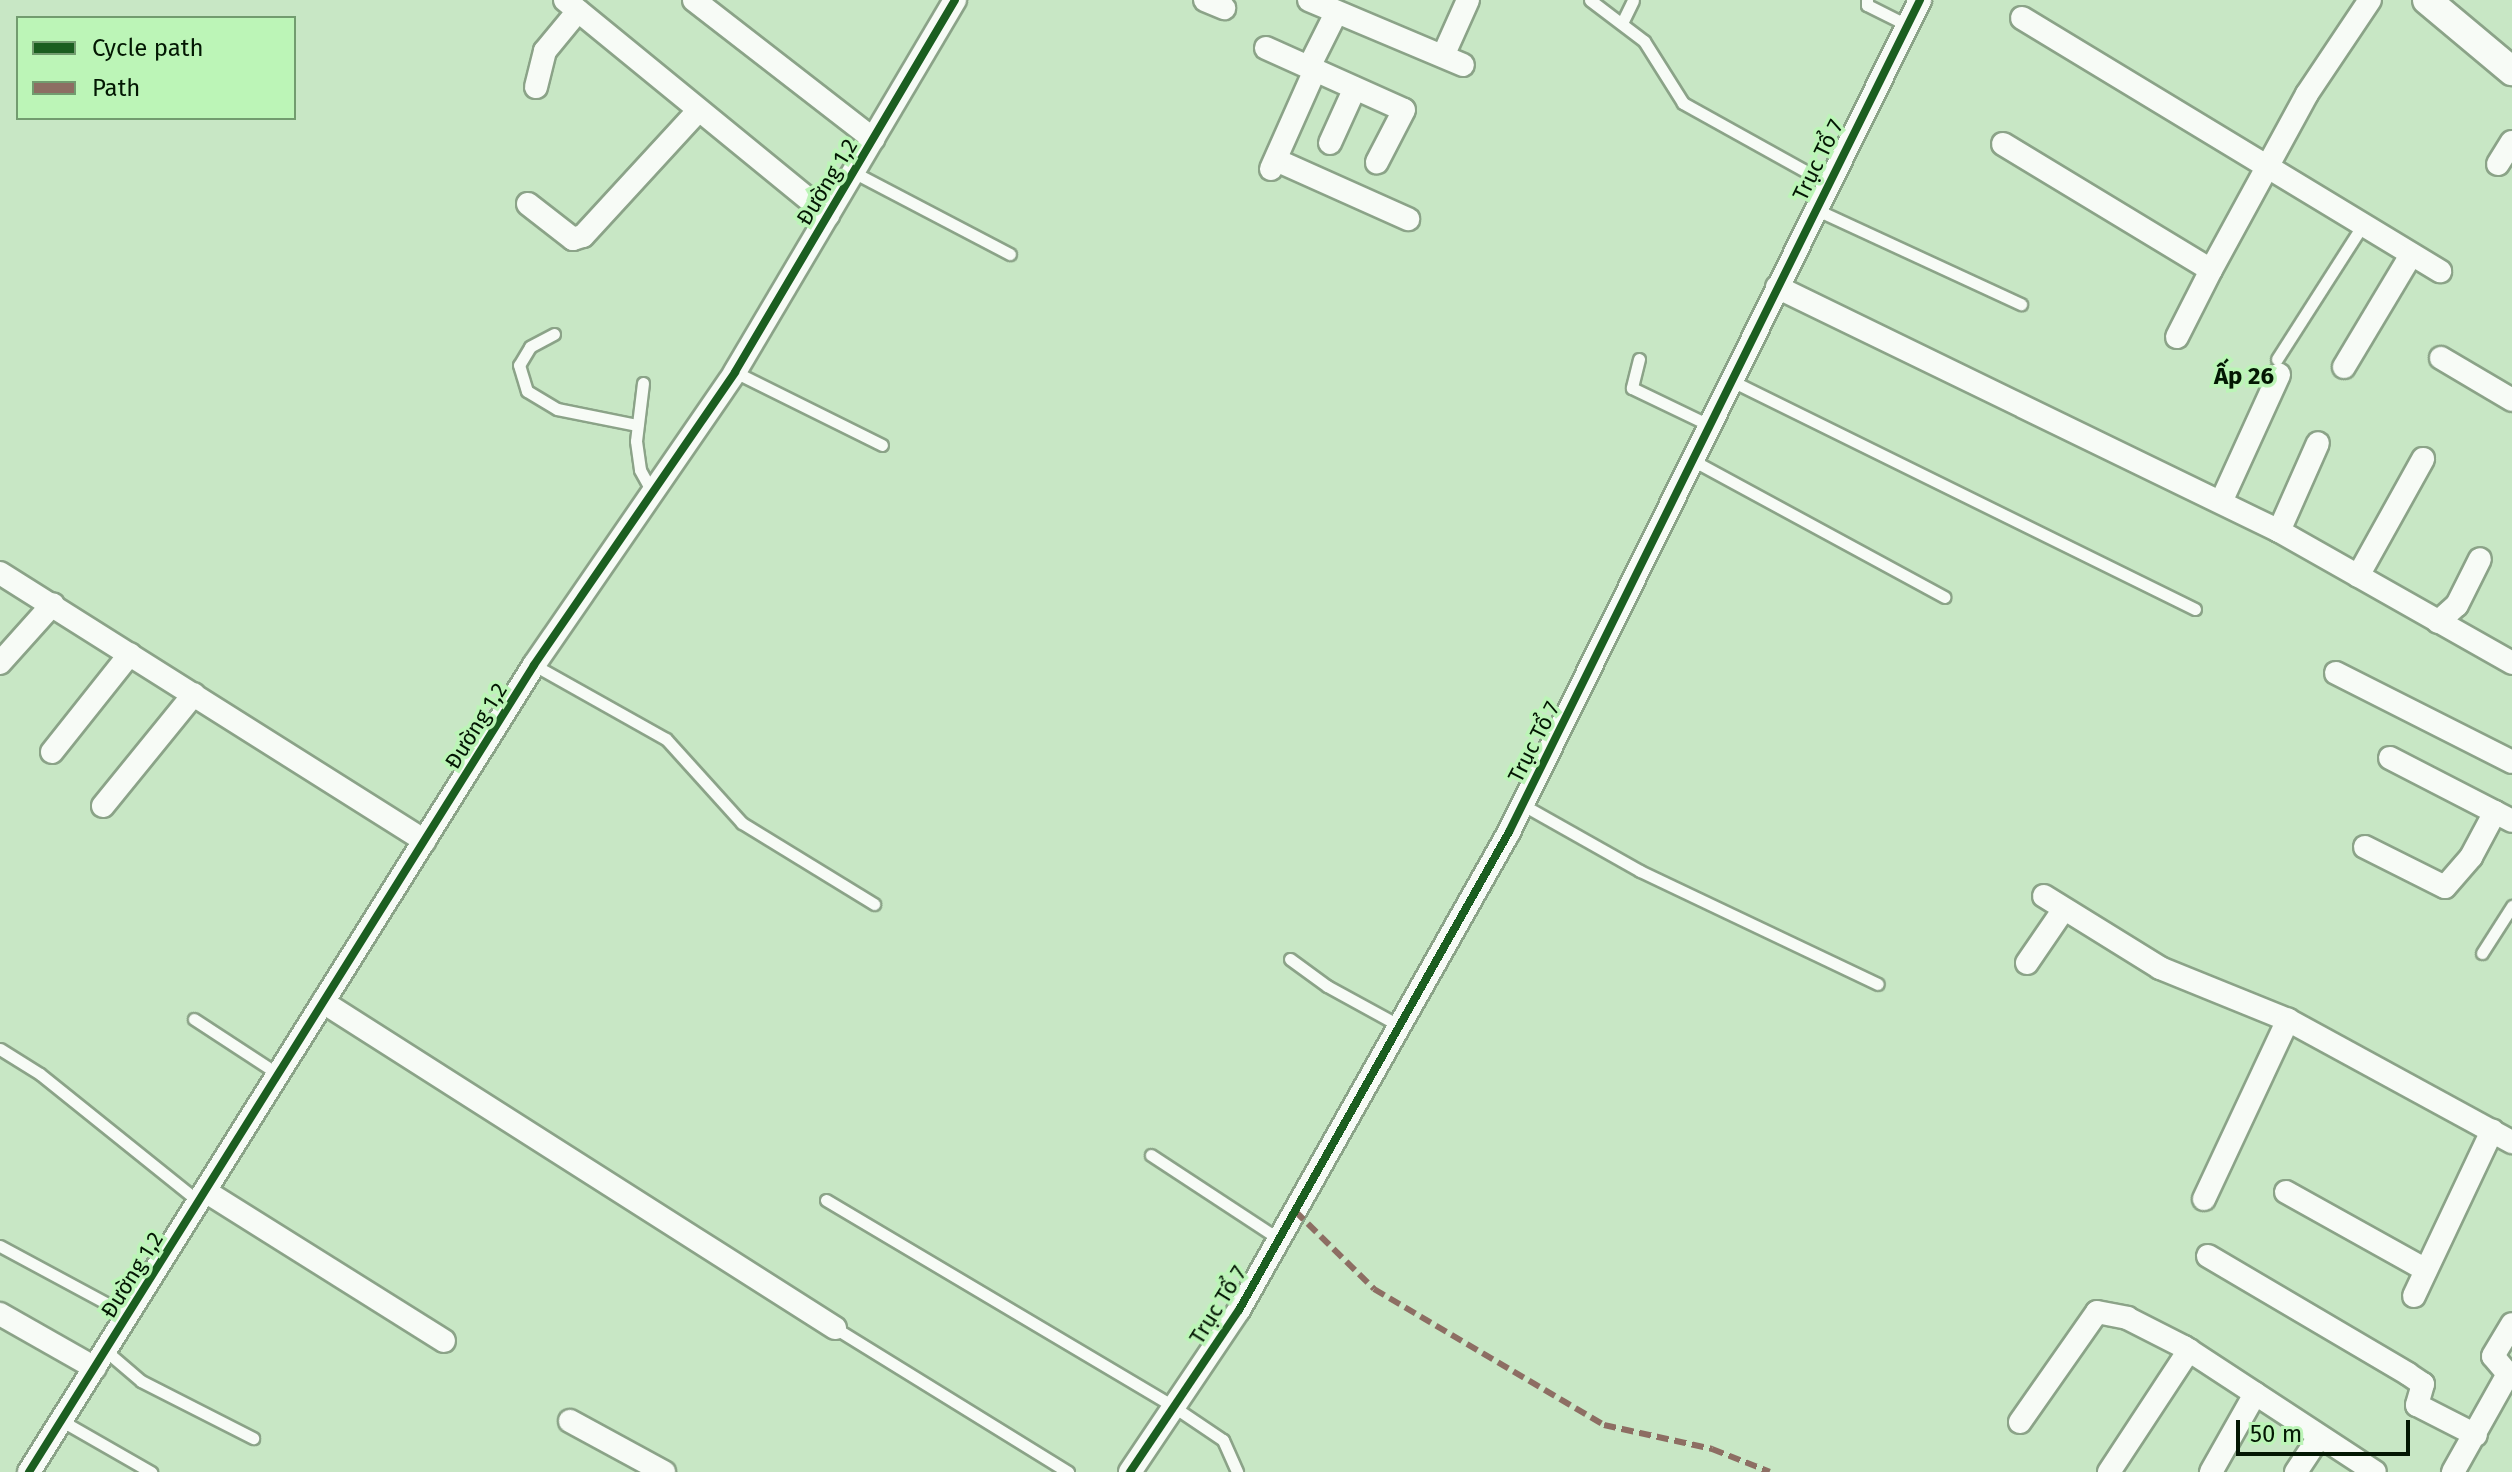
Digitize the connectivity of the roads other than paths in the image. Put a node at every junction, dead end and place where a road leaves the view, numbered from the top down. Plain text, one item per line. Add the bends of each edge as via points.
1 (694, 0) edge
2 (955, 0) edge
3 (1309, 0) edge
4 (1468, 0) edge
5 (1590, 0) edge
6 (1633, 0) edge
7 (1867, 0) edge
8 (1920, 0) edge
9 (2370, 0) edge
10 (2427, 0) edge
11 (571, 6) edge
12 (1336, 13) junction
13 (2022, 18) dead end
14 (1622, 23) junction
15 (1907, 25) junction
16 (1266, 48) dead end
17 (1312, 68) junction
18 (2512, 71) edge
19 (536, 87) dead end
20 (1355, 88) junction
21 (699, 110) junction
22 (873, 139) junction
23 (2512, 142) edge
24 (1330, 143) dead end
25 (2003, 144) dead end
26 (1377, 162) dead end
27 (2498, 164) dead end
28 (2267, 167) junction
29 (853, 172) junction
30 (1827, 183) junction
31 (528, 204) dead end
32 (1814, 209) junction
33 (828, 215) junction
34 (1408, 219) dead end
35 (2362, 226) junction
36 (1010, 254) dead end
37 (2411, 255) junction
38 (2211, 270) junction
39 (2440, 271) dead end
40 (1777, 287) junction
41 (2021, 304) dead end
42 (554, 334) dead end
43 (2177, 337) dead end
44 (2441, 358) dead end
45 (1639, 359) dead end
46 (2278, 367) joint
47 (2344, 367) dead end
48 (735, 372) junction
49 (1732, 381) junction
50 (643, 383) dead end
51 (2512, 400) edge
52 (637, 425) junction
53 (1711, 426) junction
54 (2318, 443) dead end
55 (882, 445) dead end
56 (2423, 459) dead end
57 (1694, 461) junction
58 (655, 496) junction
59 (2221, 502) junction
60 (2279, 531) junction
61 (2480, 559) dead end
62 (0, 573) edge
63 (2358, 576) junction
64 (1945, 597) dead end
65 (53, 604) junction
66 (2195, 609) dead end
67 (2438, 622) junction
68 (130, 654) junction
69 (0, 663) edge
70 (2512, 663) edge
71 (534, 665) junction
72 (2336, 673) dead end
73 (194, 694) junction
74 (52, 752) dead end
75 (2390, 758) dead end
76 (2512, 762) edge
77 (1523, 805) junction
78 (103, 806) dead end
79 (2503, 816) edge
80 (425, 841) junction
81 (2365, 847) dead end
82 (2044, 896) dead end
83 (874, 904) dead end
84 (2512, 906) edge
85 (2064, 909) junction
86 (2482, 953) dead end
87 (1290, 959) dead end
88 (2027, 963) dead end
89 (1878, 984) dead end
90 (323, 1002) junction
91 (194, 1019) dead end
92 (2288, 1020) junction
93 (1400, 1026) junction
94 (0, 1049) edge
95 (278, 1074) junction
96 (2492, 1131) junction
97 (2512, 1142) edge
98 (1151, 1155) dead end
99 (2286, 1192) dead end
100 (202, 1196) junction
101 (2204, 1199) dead end
102 (826, 1200) dead end
103 (1279, 1239) junction
104 (0, 1246) edge
105 (2208, 1256) dead end
106 (2426, 1270) junction
107 (2414, 1296) dead end
108 (0, 1314) edge
109 (128, 1315) junction
110 (2512, 1324) edge
111 (835, 1328) joint
112 (444, 1341) dead end
113 (2189, 1350) junction
114 (101, 1360) junction
115 (2255, 1394) junction
116 (1174, 1407) junction
117 (62, 1421) junction
118 (570, 1421) dead end
119 (2020, 1422) dead end
120 (2476, 1435) junction
121 (2319, 1437) junction
122 (253, 1438) dead end
123 (29, 1472) edge
124 (151, 1472) edge
125 (664, 1472) edge
126 (1068, 1472) edge
127 (1130, 1472) edge
128 (1237, 1472) edge
129 (2109, 1472) edge
130 (2211, 1472) edge
131 (2296, 1472) edge
132 (2375, 1472) edge
133 (2453, 1472) edge

1 - 22 street
2 - 22 street, Đường 1,2
3 - 12 street
4 - 12 street via 1453,60
5 - 14 lane
6 - 14 lane
7 - 15 lane
8 - 15 street, Trục Tổ 7
9 - 28 street via 2307,94
10 - 18 street
11 - 19 street via 545,51
11 - 21 street
12 - 17 street
13 - 28 street
14 - 30 lane via 1644,41 1683,103
15 - 30 street, Trục Tổ 7
16 - 17 street
17 - 20 street
17 - 34 street via 1273,164
20 - 24 street
20 - 26 street via 1404,110
21 - 31 street via 583,236 573,239
21 - 33 street
22 - 29 street, Đường 1,2
23 - 27 street
25 - 38 street
28 - 35 street
28 - 38 street
29 - 33 street, Đường 1,2
29 - 36 lane
30 - 32 street, Trục Tổ 7
32 - 40 street, Trục Tổ 7
32 - 41 lane
33 - 48 street, Đường 1,2
35 - 37 street
35 - 46 lane
37 - 39 street
37 - 47 street
38 - 43 street
40 - 49 street, Trục Tổ 7
40 - 59 street
42 - 52 lane via 530,347 519,365 527,391 557,409
44 - 51 street
45 - 53 lane via 1632,388
46 - 59 street
48 - 55 lane
48 - 58 street, Đường 1,2
49 - 53 street, Trục Tổ 7
49 - 66 lane
50 - 52 lane
52 - 58 lane via 640,470
53 - 57 street, Trục Tổ 7
54 - 60 street
56 - 63 street
57 - 64 lane
57 - 77 street, Trục Tổ 7
58 - 71 street, Đường 1,2
59 - 60 street
60 - 63 street
61 - 67 street via 2457,605
62 - 65 street
63 - 67 street
65 - 68 street
65 - 69 street
67 - 70 street
68 - 73 street
68 - 74 street
71 - 80 street, Đường 1,2
71 - 83 lane via 666,739 742,823
72 - 76 street
73 - 78 street
73 - 80 street
75 - 79 street
77 - 89 lane via 1640,871
77 - 93 street, Trục Tổ 7
79 - 81 street via 2445,887
80 - 90 street, Đường 1,2
82 - 85 street
84 - 86 lane
85 - 88 street
85 - 92 street via 2160,968
87 - 93 lane
90 - 95 street, Đường 1,2
90 - 111 street
91 - 95 lane
92 - 96 street
92 - 101 street
93 - 103 street, Trục Tổ 7
94 - 100 lane
95 - 100 street, Đường 1,2
96 - 97 street
96 - 106 street
98 - 103 lane
99 - 106 street
100 - 109 street, Đường 1,2
100 - 112 street
102 - 116 lane
103 - 116 street, Trục Tổ 7
104 - 109 lane
105 - 120 street via 2396,1365 2423,1384 2417,1405
106 - 107 street
108 - 114 street
109 - 114 street, Đường 1,2
110 - 120 street via 2493,1356 2508,1374
111 - 126 lane
113 - 115 street
113 - 119 street via 2127,1318 2097,1312
113 - 129 street
114 - 117 street, Đường 1,2
114 - 122 lane
115 - 121 street
115 - 130 street
116 - 127 street, Trục Tổ 7
116 - 128 lane via 1223,1440
117 - 123 street, Đường 1,2
117 - 124 lane
118 - 125 street
120 - 133 street
121 - 131 street
121 - 132 street

